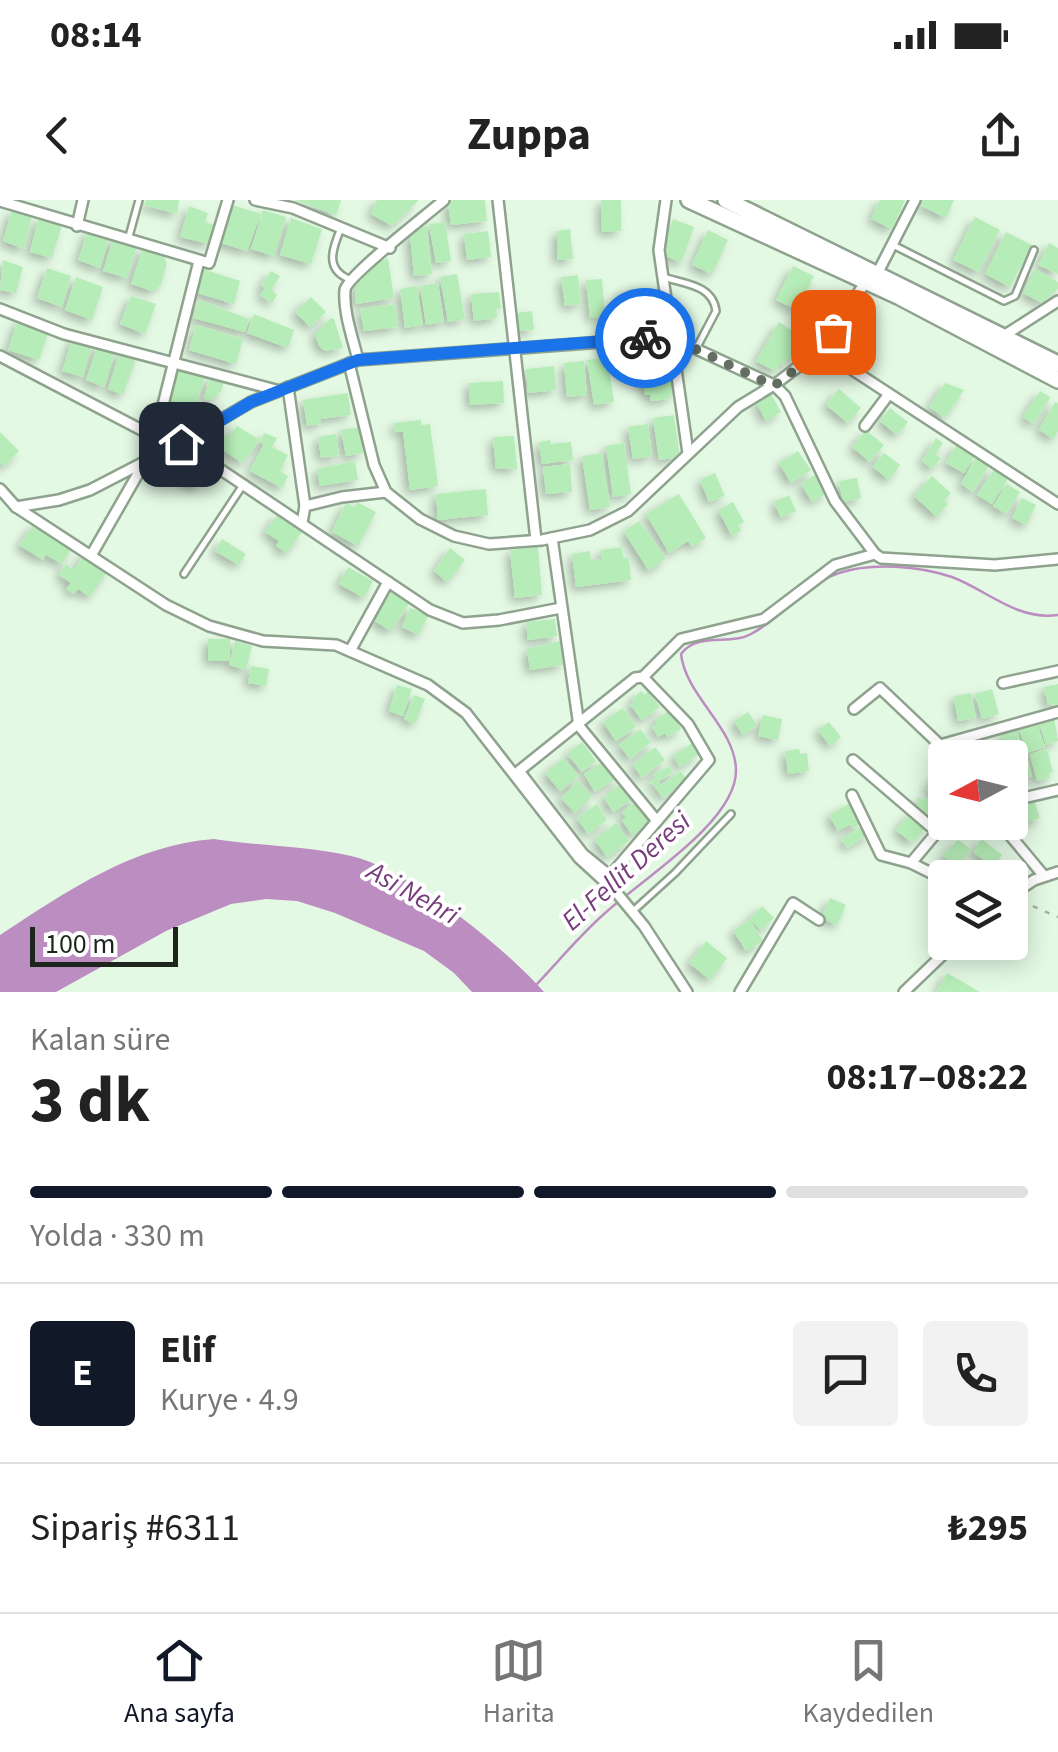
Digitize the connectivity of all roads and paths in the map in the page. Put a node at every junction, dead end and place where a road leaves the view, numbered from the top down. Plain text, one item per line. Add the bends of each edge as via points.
1 (83, 200) edge
2 (139, 200) edge
3 (228, 200) edge
4 (255, 200) edge
5 (444, 200) edge
6 (498, 200) edge
7 (666, 200) edge
8 (689, 200) edge
9 (915, 200) edge
10 (0, 201) edge
11 (733, 201) edge
12 (24, 204) edge
13 (77, 226) junction
14 (341, 228) junction
15 (128, 240) junction
16 (892, 245) junction
17 (390, 248) junction
18 (1034, 250) dead end
19 (200, 261) junction
20 (664, 277) junction
21 (871, 278) junction
22 (349, 279) junction
23 (1058, 300) edge
24 (0, 308) edge
25 (670, 337) junction
26 (1002, 337) junction
27 (515, 348) junction
28 (696, 348) junction
29 (819, 348) junction
30 (0, 356) edge
31 (353, 362) junction
32 (174, 363) junction
33 (1058, 364) edge
34 (1058, 380) edge
35 (774, 386) junction
36 (283, 389) junction
37 (889, 394) junction
38 (865, 426) dead end
39 (154, 437) junction
40 (181, 444) junction
41 (165, 450) junction
42 (688, 453) junction
43 (144, 462) junction
44 (243, 485) junction
45 (0, 489) edge
46 (386, 492) junction
47 (1058, 504) edge
48 (16, 506) junction
49 (305, 506) junction
50 (302, 523) junction
51 (552, 538) junction
52 (536, 540) junction
53 (92, 554) junction
54 (875, 554) junction
55 (1058, 560) edge
56 (184, 574) dead end
57 (388, 582) junction
58 (561, 608) junction
59 (350, 650) junction
60 (1058, 670) edge
61 (642, 677) junction
62 (1003, 684) dead end
63 (854, 709) dead end
64 (1058, 712) edge
65 (579, 726) junction
66 (935, 740) edge
67 (958, 740) edge
68 (853, 760) dead end
69 (1058, 790) edge
70 (852, 795) dead end
71 (1028, 797) edge
72 (731, 814) dead end
73 (657, 821) junction
74 (1014, 840) edge
75 (912, 863) junction
76 (928, 871) edge
77 (1058, 872) edge
78 (1044, 876) junction
79 (1028, 885) edge
80 (1028, 904) edge
81 (629, 908) junction
82 (1058, 917) edge
83 (819, 920) dead end
84 (937, 960) edge
85 (687, 992) edge
86 (740, 992) edge
87 (904, 992) edge

1 - 13 street
2 - 15 lane
3 - 19 street via 210,264
4 - 14 street
5 - 17 street
6 - 27 street
7 - 20 street via 659,250
8 - 21 main road
9 - 16 street
10 - 12 street
11 - 21 main road
12 - 13 street
13 - 15 street
14 - 17 street
14 - 22 lane via 332,264
15 - 19 street
16 - 18 lane via 1004,301 1015,296
16 - 21 street
17 - 22 street
19 - 32 street
20 - 25 street
20 - 28 lane via 714,298 716,311
21 - 26 main road
21 - 29 street
21 - 34 main road
22 - 31 street
23 - 26 street
24 - 32 street via 64,334
25 - 27 street
25 - 28 street
25 - 42 street
26 - 33 main road
27 - 31 street
27 - 52 street
28 - 35 street
29 - 35 street
29 - 37 street
30 - 39 street
31 - 36 street
31 - 46 street via 374,466
32 - 36 street
32 - 39 street
35 - 42 street via 738,407
35 - 54 street via 785,396 835,501
36 - 40 street
36 - 49 street
37 - 38 street
37 - 47 street
39 - 41 street
40 - 41 street
40 - 44 street
41 - 43 street
42 - 51 street via 628,510 590,530
43 - 48 street via 90,490
43 - 53 street
44 - 50 street
44 - 56 lane
45 - 48 street
46 - 49 street
46 - 52 street via 454,536 489,544
48 - 53 street
49 - 50 street
50 - 57 street
51 - 52 street
51 - 58 street
53 - 59 street via 166,606 209,626 263,641
54 - 55 street via 995,565
54 - 61 street via 834,565 764,619 681,638
57 - 58 street via 463,623
57 - 59 street
58 - 65 street
59 - 81 street via 428,685 466,712 579,858
60 - 62 street
61 - 65 street
61 - 73 street via 688,724 709,760
63 - 66 street via 880,688
64 - 67 street
65 - 73 street
65 - 73 street via 520,770 584,854 610,876
68 - 75 street via 937,832
69 - 71 street
70 - 75 street via 881,854
72 - 81 lane via 675,873
74 - 78 street
75 - 76 street
77 - 78 street
78 - 79 street
80 - 82 path
81 - 85 street
83 - 86 street via 793,903
84 - 87 street

